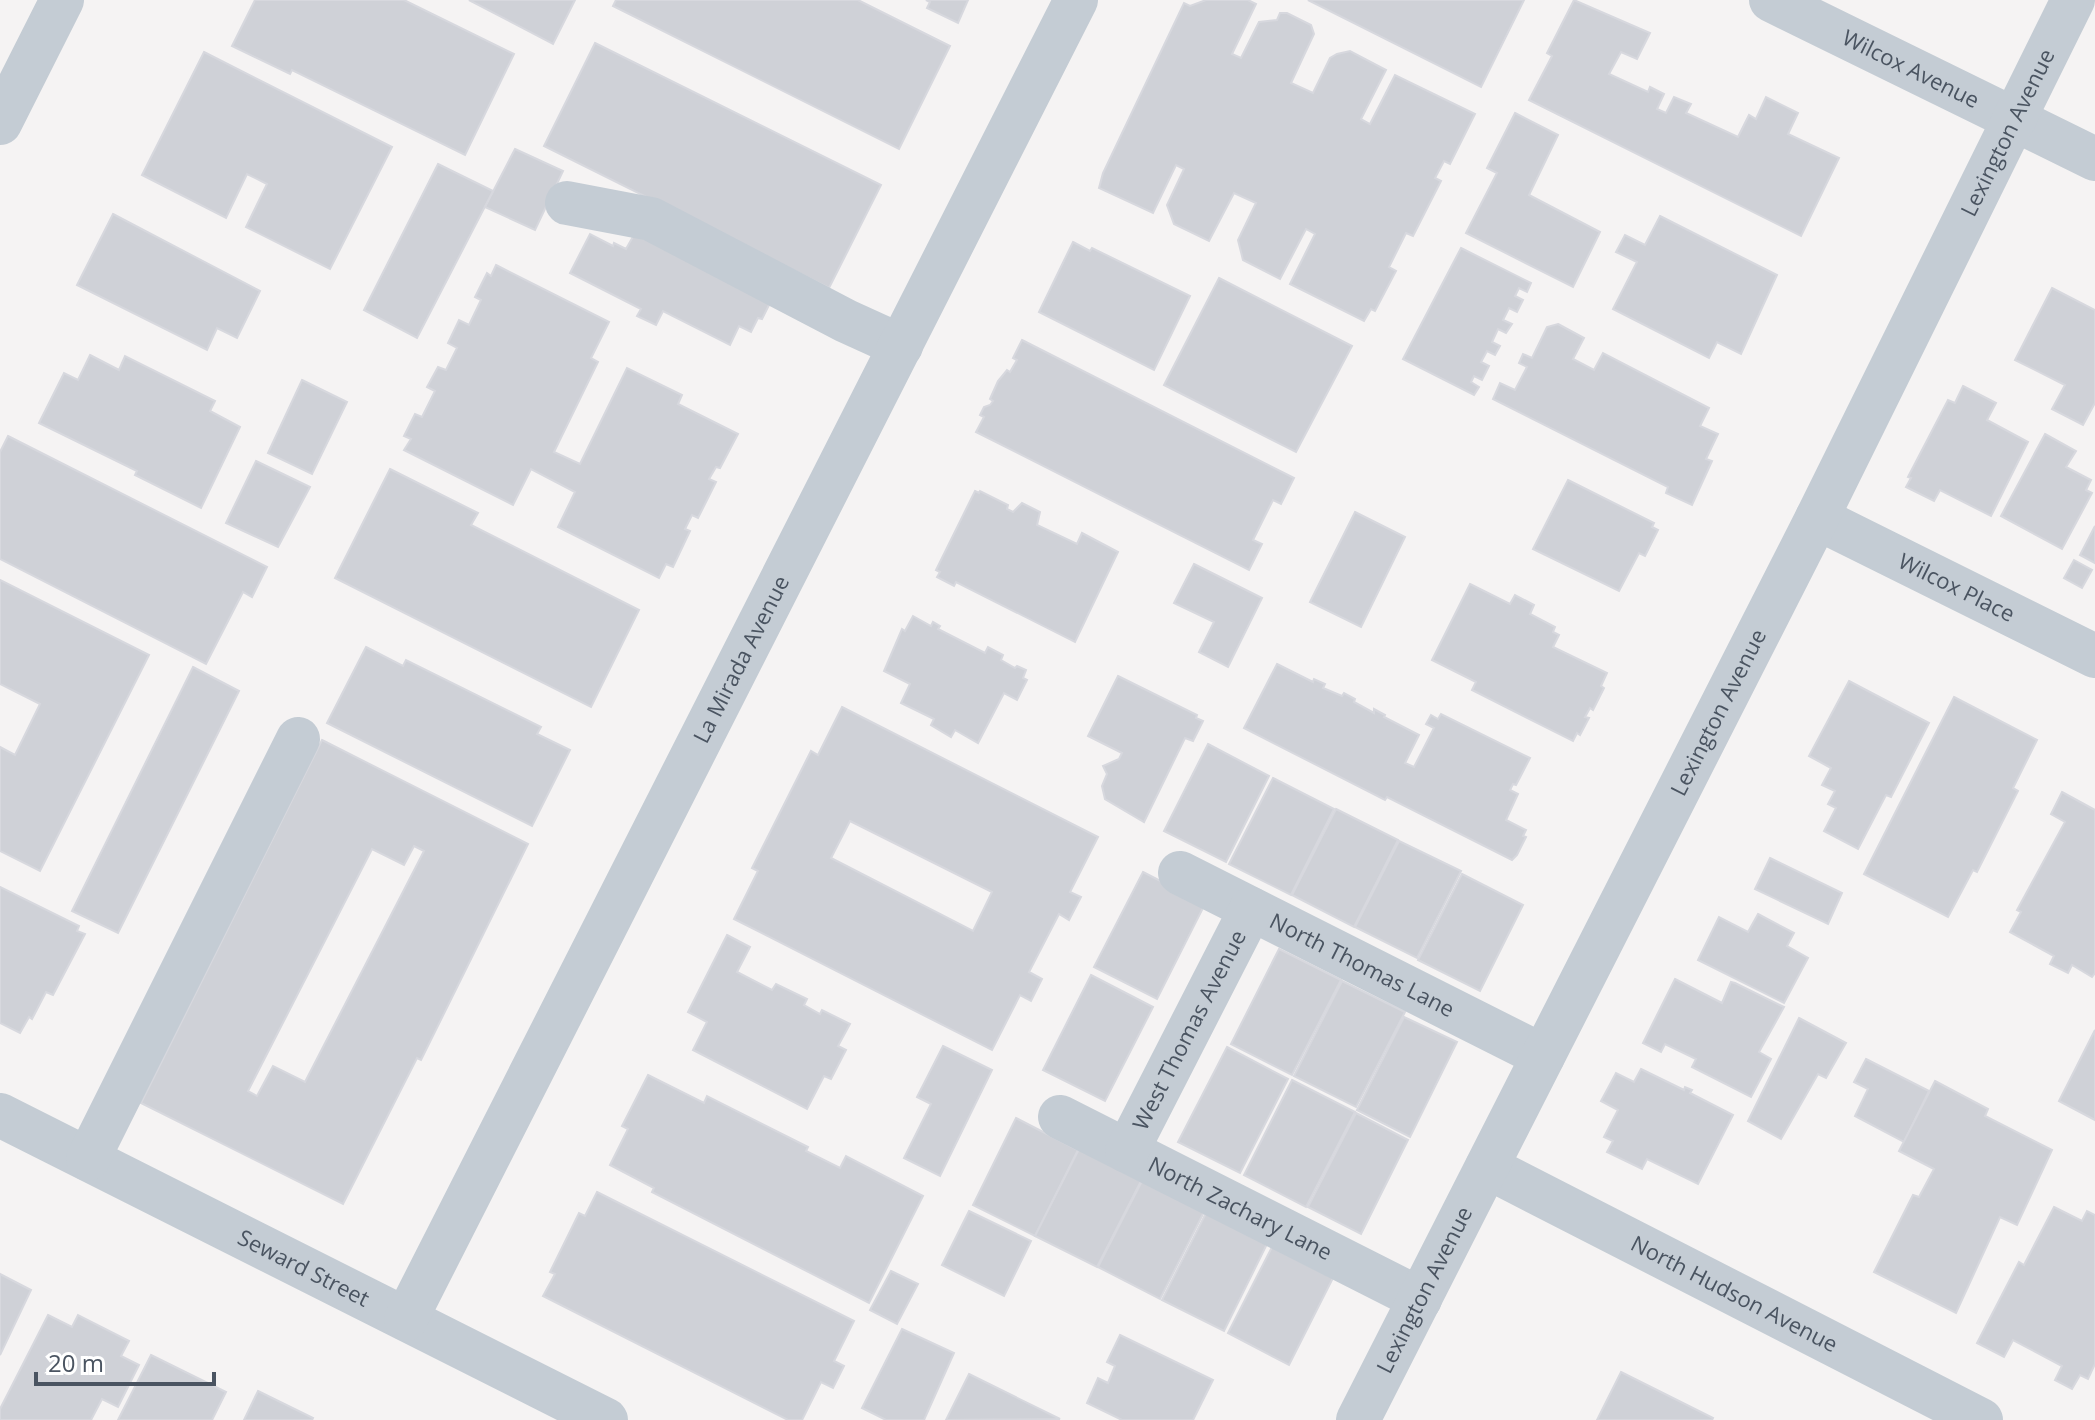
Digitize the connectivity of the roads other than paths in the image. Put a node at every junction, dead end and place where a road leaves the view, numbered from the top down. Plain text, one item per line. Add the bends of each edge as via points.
1 (62, 0) edge
2 (1076, 0) edge
3 (1771, 0) edge
4 (2073, 0) edge
5 (2013, 119) junction
6 (0, 123) edge
7 (2095, 159) edge
8 (567, 203) dead end
9 (901, 346) junction
10 (1817, 518) junction
11 (2095, 656) edge
12 (298, 739) dead end
13 (1180, 873) dead end
14 (1251, 909) junction
15 (1543, 1056) junction
16 (0, 1115) edge
17 (1060, 1117) dead end
18 (1127, 1151) junction
19 (88, 1159) junction
20 (1487, 1167) junction
21 (1420, 1299) junction
22 (406, 1319) junction
23 (606, 1420) edge
24 (1358, 1420) edge
25 (1981, 1420) edge

1 - 6 street
2 - 9 street, La Mirada Avenue
3 - 5 street, Wilcox Avenue
4 - 5 street, Lexington Avenue
5 - 7 street, Wilcox Avenue
5 - 10 street, Lexington Avenue
8 - 9 street via 651,219
9 - 22 street, La Mirada Avenue
10 - 11 street, Wilcox Place
10 - 15 street, Lexington Avenue
12 - 19 street
13 - 14 street, North Thomas Lane
14 - 15 street, North Thomas Lane
14 - 18 street, West Thomas Avenue
15 - 20 street, Lexington Avenue
16 - 19 street, Seward Street
17 - 18 street, North Zachary Lane
18 - 21 street, North Zachary Lane
19 - 22 street, Seward Street
20 - 21 street, Lexington Avenue
20 - 25 street, North Hudson Avenue
21 - 24 street, Lexington Avenue
22 - 23 street, Seward Street

